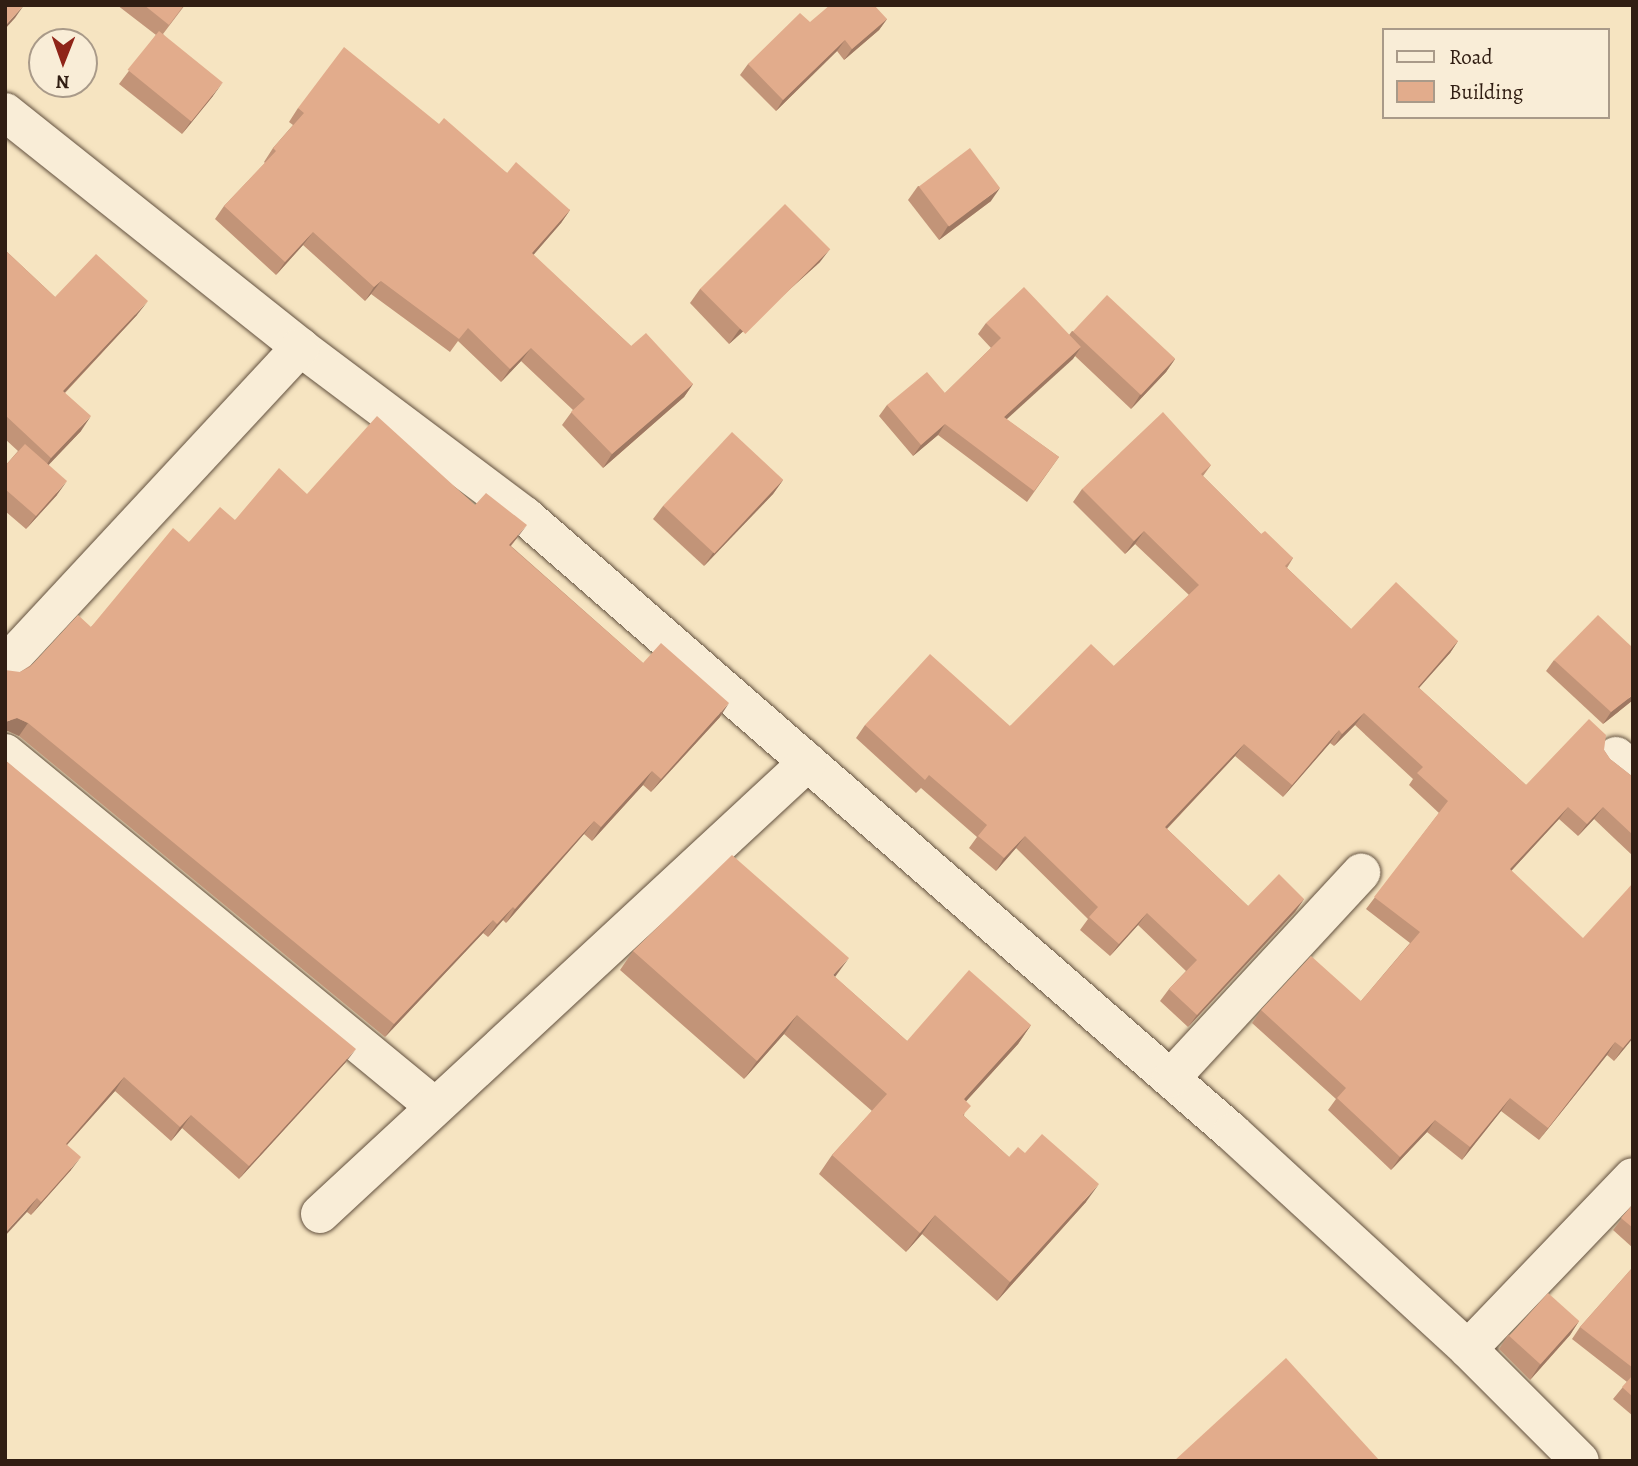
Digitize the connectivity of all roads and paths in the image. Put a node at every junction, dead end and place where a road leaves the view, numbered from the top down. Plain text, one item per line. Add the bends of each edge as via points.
1 (5, 112) edge
2 (300, 347) junction
3 (5, 665) edge
4 (5, 753) edge
5 (808, 762) junction
6 (1361, 873) dead end
7 (1171, 1078) junction
8 (434, 1106) junction
9 (1633, 1177) edge
10 (320, 1214) dead end
11 (1468, 1349) junction
12 (1580, 1461) edge

1 - 2 street
2 - 3 street
2 - 5 street via 525,516
4 - 8 street
5 - 7 street
5 - 8 street
6 - 7 street
7 - 11 street
8 - 10 street
9 - 11 street
11 - 12 street

